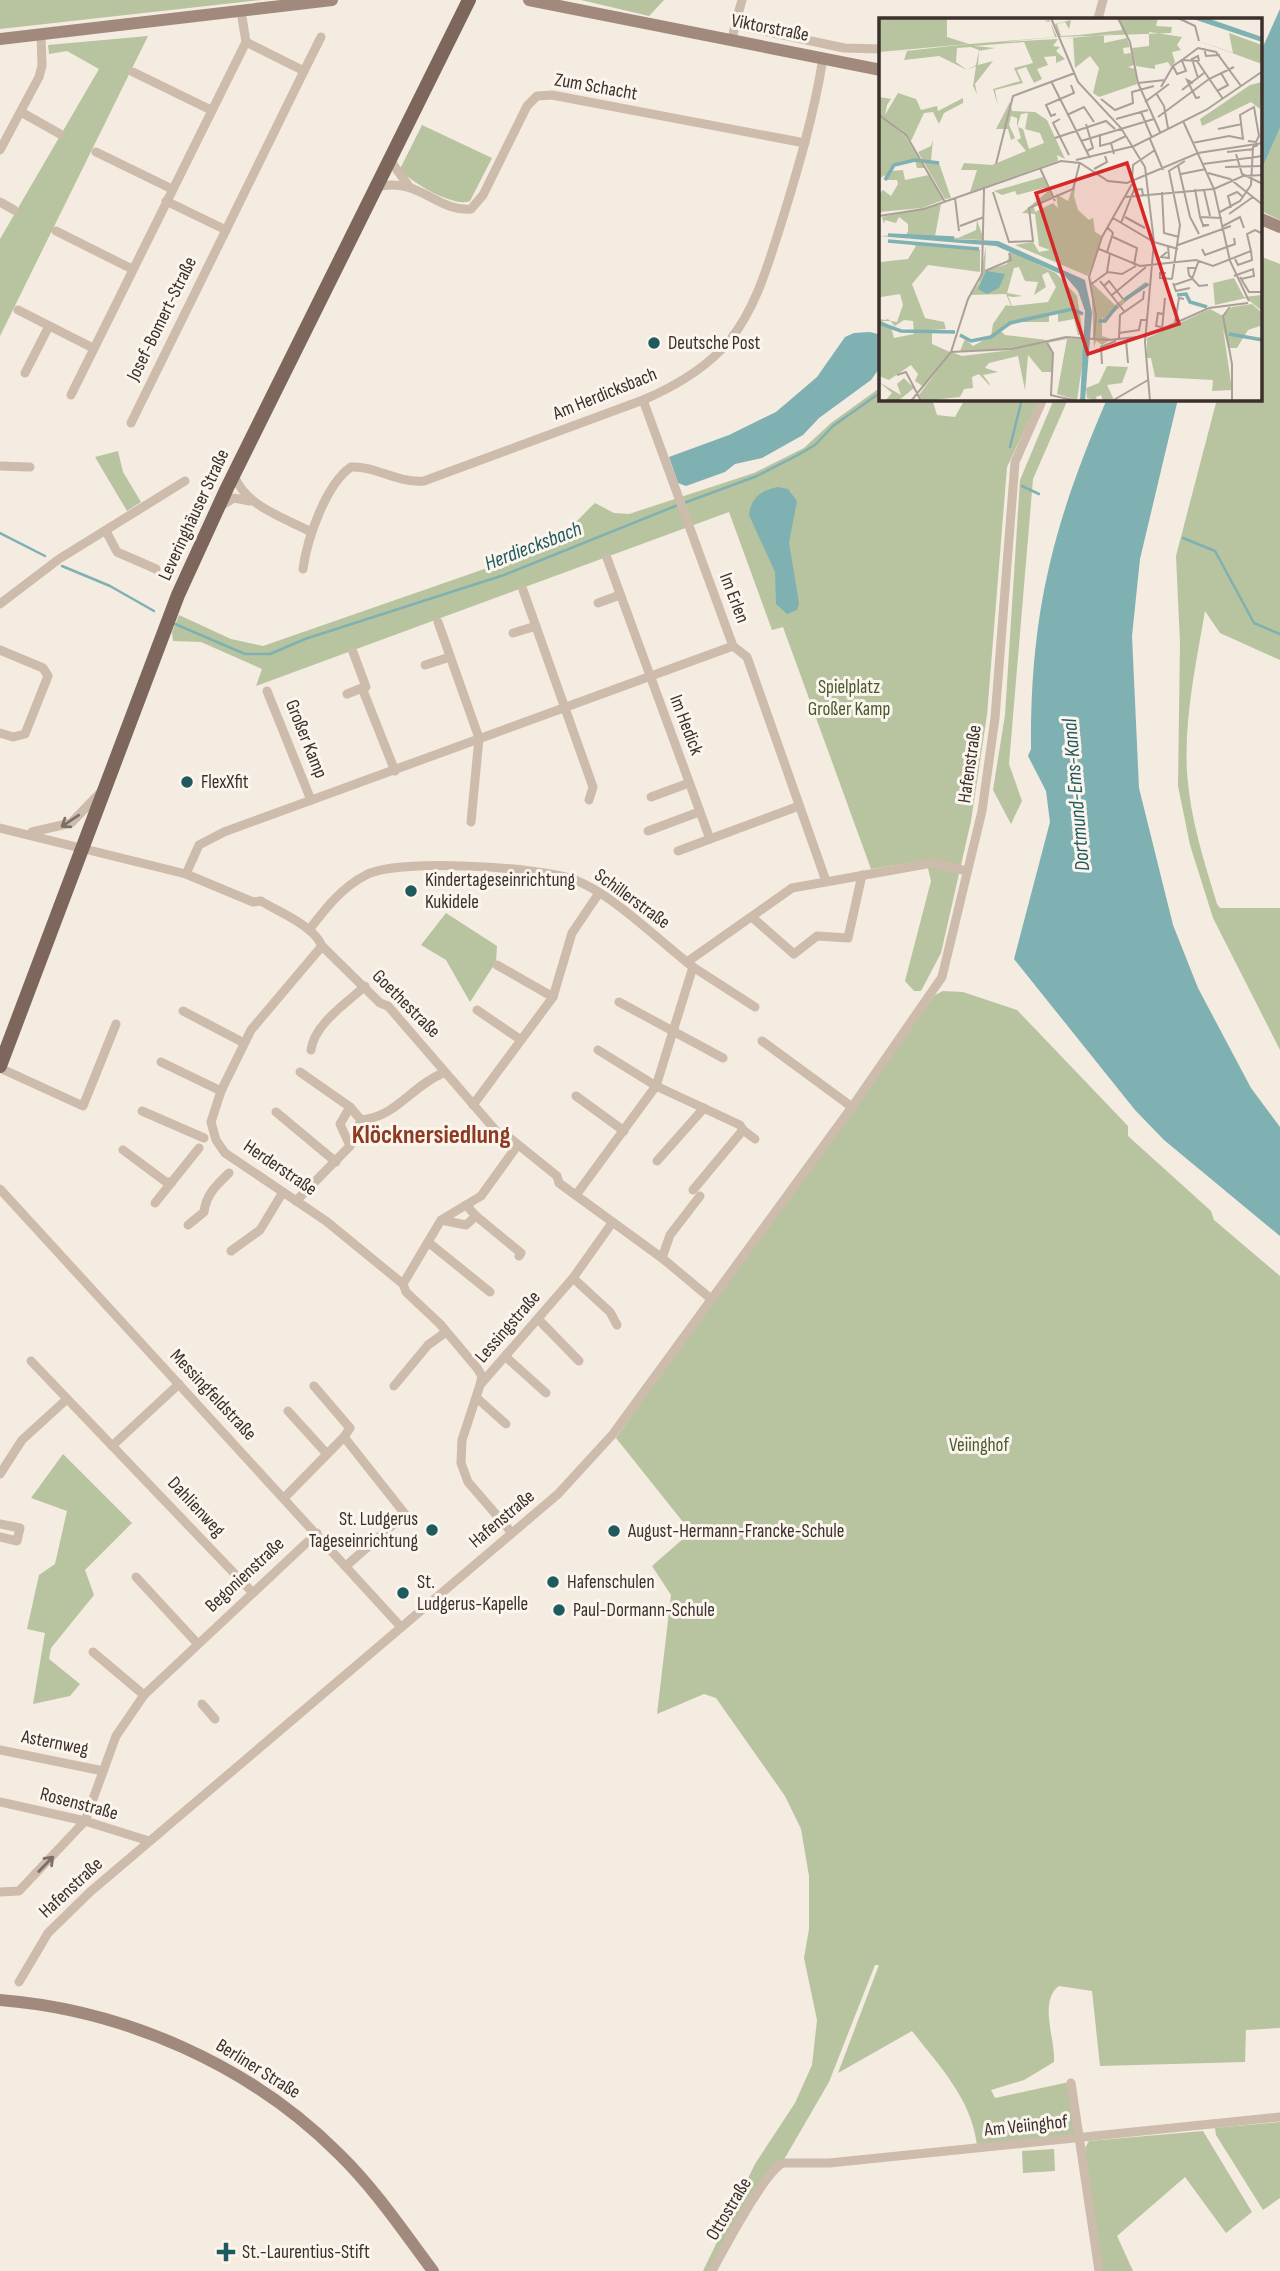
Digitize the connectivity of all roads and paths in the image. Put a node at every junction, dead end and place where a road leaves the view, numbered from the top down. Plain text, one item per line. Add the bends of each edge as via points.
1 (331, 0) edge
2 (469, 0) edge
3 (529, 0) edge
4 (742, 0) edge
5 (1103, 0) edge
6 (240, 11) junction
7 (1098, 18) edge
8 (736, 25) junction
9 (41, 35) junction
10 (321, 37) dead end
11 (0, 39) edge
12 (732, 40) junction
13 (246, 41) junction
14 (879, 49) edge
15 (823, 58) junction
16 (879, 70) edge
17 (304, 71) junction
18 (133, 72) dead end
19 (211, 110) junction
20 (21, 112) junction
21 (60, 134) dead end
22 (805, 144) junction
23 (0, 149) edge
24 (96, 152) dead end
25 (390, 160) junction
26 (408, 186) junction
27 (376, 187) junction
28 (172, 189) junction
29 (166, 201) junction
30 (0, 202) edge
31 (14, 210) dead end
32 (1262, 219) edge
33 (1280, 227) edge
34 (226, 230) junction
35 (56, 231) dead end
36 (132, 269) junction
37 (18, 310) dead end
38 (49, 326) junction
39 (93, 348) junction
40 (25, 373) dead end
41 (71, 395) dead end
42 (643, 400) junction
43 (1043, 401) edge
44 (131, 423) dead end
45 (0, 466) edge
46 (30, 467) dead end
47 (234, 475) junction
48 (185, 481) dead end
49 (252, 501) junction
50 (215, 513) junction
51 (106, 531) junction
52 (311, 532) junction
53 (607, 558) dead end
54 (156, 569) dead end
55 (303, 569) dead end
56 (523, 590) dead end
57 (620, 595) junction
58 (598, 603) dead end
59 (0, 604) edge
60 (438, 622) dead end
61 (536, 626) junction
62 (513, 633) dead end
63 (733, 646) junction
64 (0, 650) edge
65 (353, 652) dead end
66 (450, 657) junction
67 (425, 665) dead end
68 (649, 678) junction
69 (362, 688) junction
70 (267, 691) dead end
71 (347, 694) dead end
72 (565, 709) junction
73 (0, 733) edge
74 (479, 738) junction
75 (395, 771) junction
76 (689, 783) junction
77 (103, 789) junction
78 (651, 797) dead end
79 (312, 800) junction
80 (589, 800) dead end
81 (799, 806) junction
82 (699, 812) junction
83 (471, 822) dead end
84 (0, 828) edge
85 (648, 831) dead end
86 (27, 833) junction
87 (709, 839) junction
88 (82, 846) junction
89 (678, 851) dead end
90 (967, 871) junction
91 (186, 874) junction
92 (862, 875) junction
93 (827, 881) junction
94 (599, 893) junction
95 (753, 918) junction
96 (309, 930) junction
97 (321, 946) junction
98 (497, 965) dead end
99 (690, 965) junction
100 (365, 986) junction
101 (553, 997) junction
102 (618, 1002) dead end
103 (755, 1007) dead end
104 (183, 1010) dead end
105 (477, 1010) dead end
106 (116, 1024) dead end
107 (673, 1033) junction
108 (521, 1040) junction
109 (762, 1041) dead end
110 (244, 1044) junction
111 (310, 1050) dead end
112 (598, 1050) dead end
113 (723, 1058) dead end
114 (161, 1062) dead end
115 (0, 1067) edge
116 (300, 1072) dead end
117 (443, 1073) junction
118 (656, 1086) junction
119 (221, 1091) junction
120 (576, 1096) dead end
121 (473, 1105) junction
122 (350, 1107) junction
123 (852, 1107) junction
124 (704, 1108) junction
125 (142, 1111) dead end
126 (275, 1112) dead end
127 (361, 1121) junction
128 (743, 1130) junction
129 (624, 1131) junction
130 (204, 1138) dead end
131 (755, 1139) dead end
132 (350, 1146) junction
133 (517, 1146) junction
134 (199, 1148) dead end
135 (123, 1150) dead end
136 (657, 1161) dead end
137 (336, 1163) junction
138 (229, 1173) dead end
139 (172, 1182) junction
140 (0, 1189) edge
141 (283, 1192) junction
142 (576, 1195) junction
143 (296, 1201) junction
144 (155, 1203) dead end
145 (466, 1205) junction
146 (476, 1216) junction
147 (441, 1220) junction
148 (611, 1223) junction
149 (188, 1225) dead end
150 (428, 1241) junction
151 (231, 1251) dead end
152 (519, 1256) dead end
153 (662, 1258) junction
154 (573, 1278) junction
155 (403, 1284) junction
156 (490, 1292) dead end
157 (710, 1297) junction
158 (538, 1319) junction
159 (617, 1325) dead end
160 (446, 1332) junction
161 (506, 1357) junction
162 (31, 1360) dead end
163 (579, 1361) dead end
164 (179, 1384) junction
165 (480, 1385) junction
166 (394, 1386) dead end
167 (314, 1387) dead end
168 (546, 1393) dead end
169 (67, 1399) junction
170 (478, 1399) junction
171 (288, 1411) dead end
172 (506, 1424) dead end
173 (344, 1437) junction
174 (112, 1446) junction
175 (327, 1454) junction
176 (0, 1474) edge
177 (284, 1498) junction
178 (0, 1524) edge
179 (317, 1533) junction
180 (512, 1533) junction
181 (0, 1537) edge
182 (346, 1566) junction
183 (136, 1577) dead end
184 (253, 1593) junction
185 (400, 1626) junction
186 (197, 1643) junction
187 (93, 1652) dead end
188 (144, 1695) junction
189 (202, 1704) dead end
190 (215, 1718) dead end
191 (0, 1750) edge
192 (103, 1771) junction
193 (0, 1802) edge
194 (85, 1821) junction
195 (149, 1841) junction
196 (0, 1892) edge
197 (19, 1982) dead end
198 (0, 2000) edge
199 (1071, 2083) dead end
200 (1280, 2117) edge
201 (1081, 2138) junction
202 (776, 2166) joint
203 (433, 2271) edge
204 (712, 2271) edge
205 (1099, 2271) edge

1 - 6 main road
2 - 25 main road, Leveringhäuser Straße
3 - 12 main road, Viktorstraße
4 - 8 street
5 - 7 street
6 - 9 main road
6 - 13 street
8 - 12 street
8 - 14 street via 844,48
9 - 11 main road
9 - 20 street via 43,66
10 - 17 street, Josef-Bomert-Straße
12 - 15 main road, Viktorstraße
13 - 17 street
13 - 19 street
15 - 16 main road, Viktorstraße
15 - 22 street, Am Herdicksbach
17 - 34 street, Josef-Bomert-Straße
18 - 19 street
19 - 28 street
20 - 21 street
20 - 23 street
22 - 26 street, Zum Schacht via 552,95 537,96 527,106 483,195 471,209 460,210
22 - 42 street, Am Herdicksbach via 748,314 706,365
24 - 28 street
25 - 26 street
25 - 27 main road, Leveringhäuser Straße
26 - 27 street, Zum Schacht
27 - 47 main road, Leveringhäuser Straße
28 - 29 street
29 - 34 street
29 - 36 street
30 - 31 street
32 - 33 main road
34 - 44 street, Josef-Bomert-Straße
35 - 36 street
36 - 39 street
37 - 38 street
38 - 39 street
38 - 40 street
39 - 41 street
42 - 52 street, Am Herdicksbach via 424,481 392,479 363,466 351,467 336,482
42 - 63 street, Im Erlen
43 - 90 street, Hafenstraße via 1015,462 995,718 982,811
45 - 46 street
47 - 49 street via 238,488
47 - 50 main road, Leveringhäuser Straße
48 - 51 street
49 - 50 street via 234,498
49 - 52 street
50 - 77 main road, Leveringhäuser Straße
51 - 54 street via 117,552
51 - 59 street via 59,559
52 - 55 street, Am Herdicksbach
53 - 57 street
56 - 61 street
57 - 58 street
57 - 68 street
60 - 66 street
61 - 62 street
61 - 72 street
63 - 68 street, Großer Kamp
63 - 81 street, Im Erlen via 747,657
64 - 73 street via 43,668 48,676 26,734
65 - 69 street via 366,687
66 - 67 street
66 - 74 street
68 - 72 street, Großer Kamp
68 - 76 street, Im Hedick
69 - 71 street
69 - 75 street
70 - 79 street, Großer Kamp
72 - 74 street, Großer Kamp
72 - 80 street via 593,787
74 - 75 street, Großer Kamp
74 - 83 street
75 - 79 street, Großer Kamp
76 - 78 street, Im Hedick
76 - 82 street, Im Hedick
77 -> 86 street via 71,823
77 - 88 main road, Leveringhäuser Straße
79 - 91 street, Großer Kamp via 199,845
81 - 87 street
81 - 93 street, Im Erlen
82 - 85 street
82 - 87 street, Im Hedick
84 - 86 street, Goethestraße
86 - 88 street, Goethestraße
87 - 89 street
88 - 91 street, Goethestraße
88 - 115 main road, Leveringhäuser Straße
90 - 92 street via 932,863
90 - 123 street, Hafenstraße via 942,977
91 - 96 street, Goethestraße via 253,902 261,901
92 - 93 street
92 - 95 street via 848,938 817,936 794,954
93 - 95 street via 792,888
94 - 96 street, Schillerstraße via 572,878 402,866 368,873 349,886
94 - 99 street, Schillerstraße
94 - 101 street via 572,933
95 - 99 street
96 - 97 street, Goethestraße
97 - 100 street, Goethestraße
97 - 110 street, Herderstraße
98 - 101 street
99 - 103 street, Schillerstraße
99 - 107 street
100 - 111 street via 323,1025 312,1038
100 - 117 street, Goethestraße via 388,1006
101 - 108 street
102 - 107 street
104 - 110 street
105 - 108 street
106 - 115 street via 83,1106
107 - 113 street
107 - 118 street
108 - 121 street
109 - 123 street
110 - 119 street, Herderstraße
112 - 118 street
114 - 119 street
116 - 122 street
117 - 121 street, Goethestraße
117 - 127 street via 423,1082 386,1116
118 - 124 street
118 - 129 street
119 - 141 street, Herderstraße via 211,1122 216,1139 225,1153
120 - 129 street
121 - 133 street, Goethestraße
122 - 127 street
122 - 132 street via 340,1124
123 - 157 street, Hafenstraße
124 - 128 street
124 - 136 street
125 - 130 street
126 - 137 street
127 - 132 street
128 - 131 street
128 - 153 street via 696,1193 670,1235
129 - 142 street
132 - 137 street
133 - 142 street, Goethestraße
133 - 145 street via 481,1196
134 - 139 street
135 - 139 street
137 - 143 street
138 - 149 street via 211,1191 204,1213
139 - 144 street
140 - 164 street, Messingfeldstraße
141 - 143 street, Herderstraße
141 - 151 street via 260,1230
142 - 148 street, Goethestraße
143 - 155 street, Herderstraße
145 - 146 street
145 - 147 street
146 - 147 street via 467,1225
146 - 152 street via 521,1253
147 - 150 street
148 - 153 street, Goethestraße
148 - 154 street, Lessingstraße
150 - 155 street
150 - 156 street
153 - 157 street, Goethestraße
154 - 158 street, Lessingstraße
154 - 159 street via 610,1312
155 - 160 street, Herderstraße
157 - 180 street, Hafenstraße via 613,1434 558,1494
158 - 161 street, Lessingstraße
158 - 163 street
160 - 165 street, Herderstraße via 477,1368 482,1376
160 - 166 street via 428,1345
161 - 165 street, Lessingstraße
161 - 168 street
162 - 169 street, Dahlienweg
164 - 174 street
164 - 177 street, Messingfeldstraße
165 - 170 street, Lessingstraße
167 - 173 street via 350,1428
169 - 174 street, Dahlienweg
169 - 176 street via 22,1440
170 - 172 street
170 - 180 street, Lessingstraße via 462,1440 461,1463 468,1482
171 - 175 street
173 - 175 street
173 - 182 street via 405,1514
174 - 184 street, Dahlienweg
175 - 177 street
177 - 179 street, Messingfeldstraße
178 - 181 street via 20,1528 16,1541
179 - 182 street, Messingfeldstraße
179 - 184 street, Begonienstraße
180 - 185 street, Hafenstraße
182 - 185 street, Messingfeldstraße
183 - 186 street
184 - 186 street, Begonienstraße
185 - 195 street, Hafenstraße
186 - 188 street, Begonienstraße
187 - 188 street
188 - 192 street, Begonienstraße via 117,1736
189 - 190 street
191 - 192 street, Asternweg
192 - 194 street, Begonienstraße
193 - 194 street, Rosenstraße
194 - 195 street, Rosenstraße
196 -> 194 street via 19,1891
195 - 197 street, Hafenstraße via 48,1933
198 - 203 main road, Berliner Straße via 119,2024 166,2039 223,2067 309,2126 340,2154
199 - 201 street
200 - 201 street, Am Veiinghof
201 - 202 street, Am Veiinghof
201 - 205 street
202 - 204 street, Ottostraße

